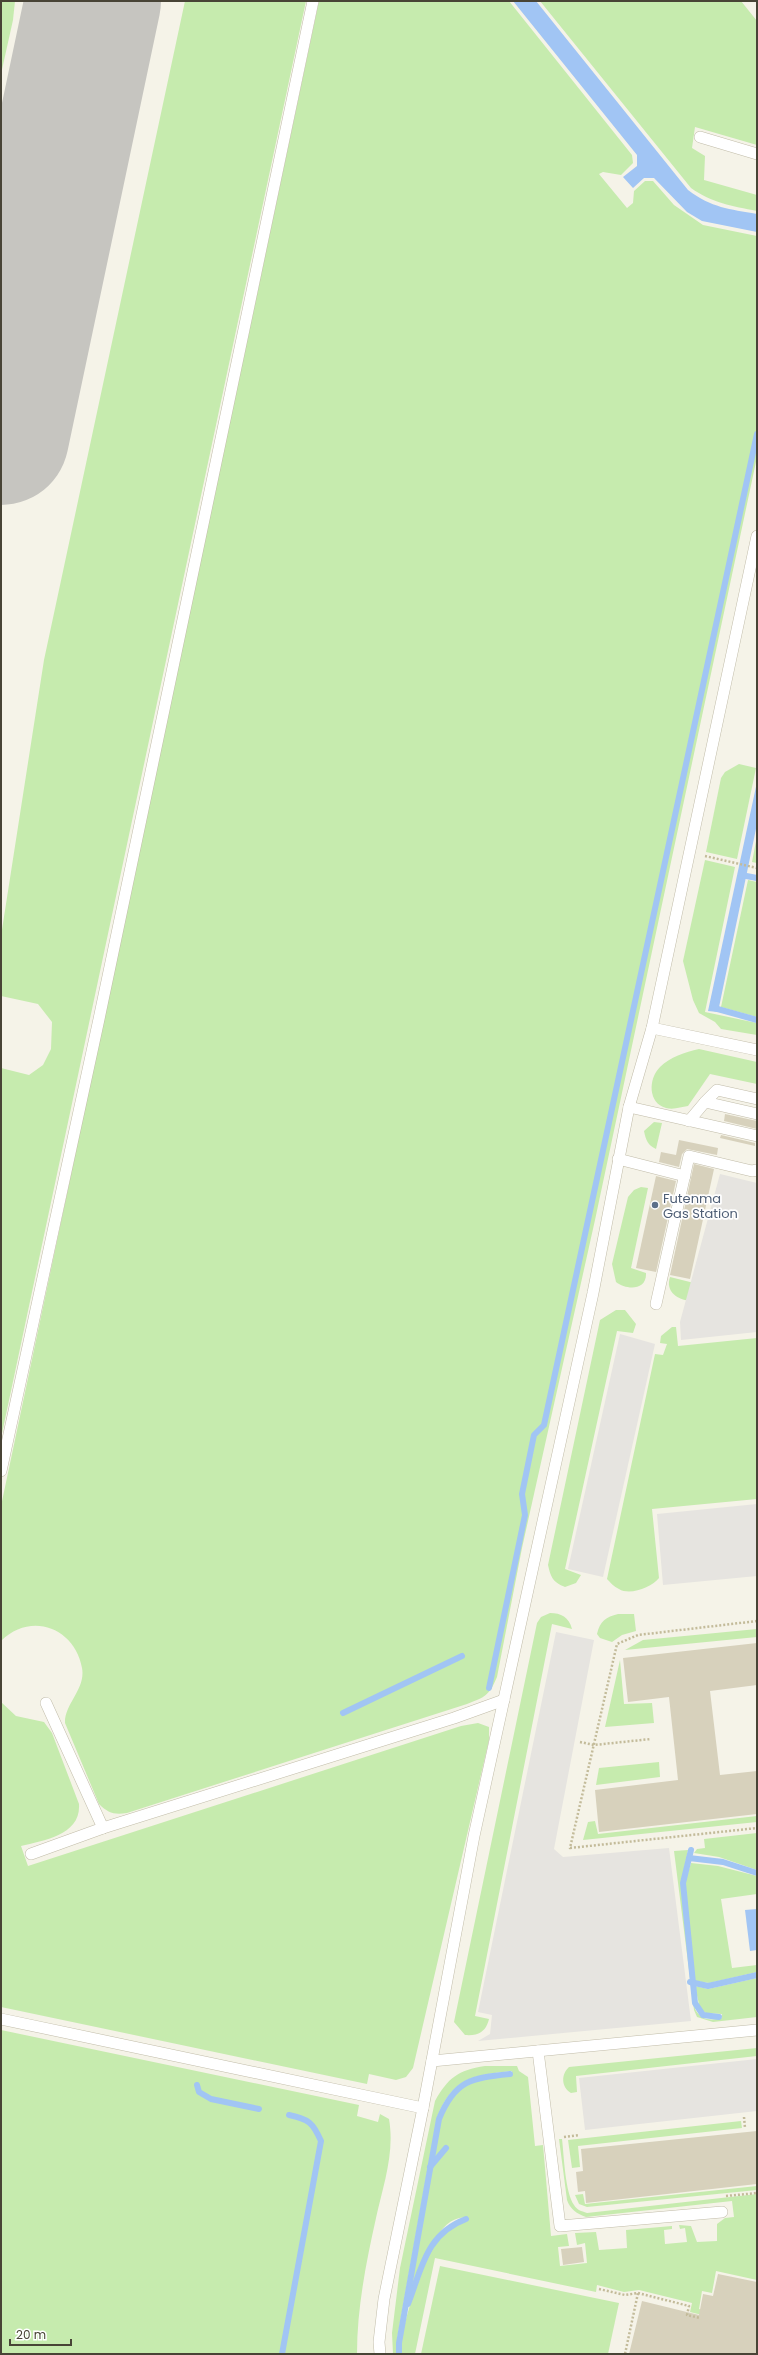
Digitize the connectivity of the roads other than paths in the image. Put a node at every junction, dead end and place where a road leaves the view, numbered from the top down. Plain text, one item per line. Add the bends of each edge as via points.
1 (313, 1) edge
2 (700, 138) dead end
3 (757, 154) edge
4 (757, 536) edge
5 (652, 1028) junction
6 (757, 1050) edge
7 (757, 1099) edge
8 (705, 1102) junction
9 (629, 1107) junction
10 (757, 1114) edge
11 (689, 1121) junction
12 (757, 1136) edge
13 (618, 1159) junction
14 (757, 1170) edge
15 (685, 1176) junction
16 (656, 1304) dead end
17 (1, 1471) edge
18 (504, 1700) junction
19 (46, 1703) dead end
20 (103, 1828) junction
21 (31, 1854) dead end
22 (1, 2019) edge
23 (757, 2030) edge
24 (538, 2051) junction
25 (432, 2061) junction
26 (424, 2108) junction
27 (722, 2212) dead end
28 (380, 2354) edge

1 - 17 lane via 99,1019
2 - 3 lane
4 - 5 lane
5 - 6 lane
5 - 9 lane
7 - 8 lane via 717,1090
8 - 10 lane
8 - 11 lane
9 - 11 lane
9 - 13 lane
11 - 12 lane
13 - 15 lane
13 - 18 lane via 593,1293 536,1544
14 - 15 lane via 689,1156
15 - 16 lane
18 - 20 lane
18 - 25 lane via 474,1836
19 - 20 lane
20 - 21 lane
22 - 26 lane
23 - 24 lane
24 - 25 lane
24 - 27 lane via 560,2226
25 - 26 lane
26 - 28 lane via 384,2299

